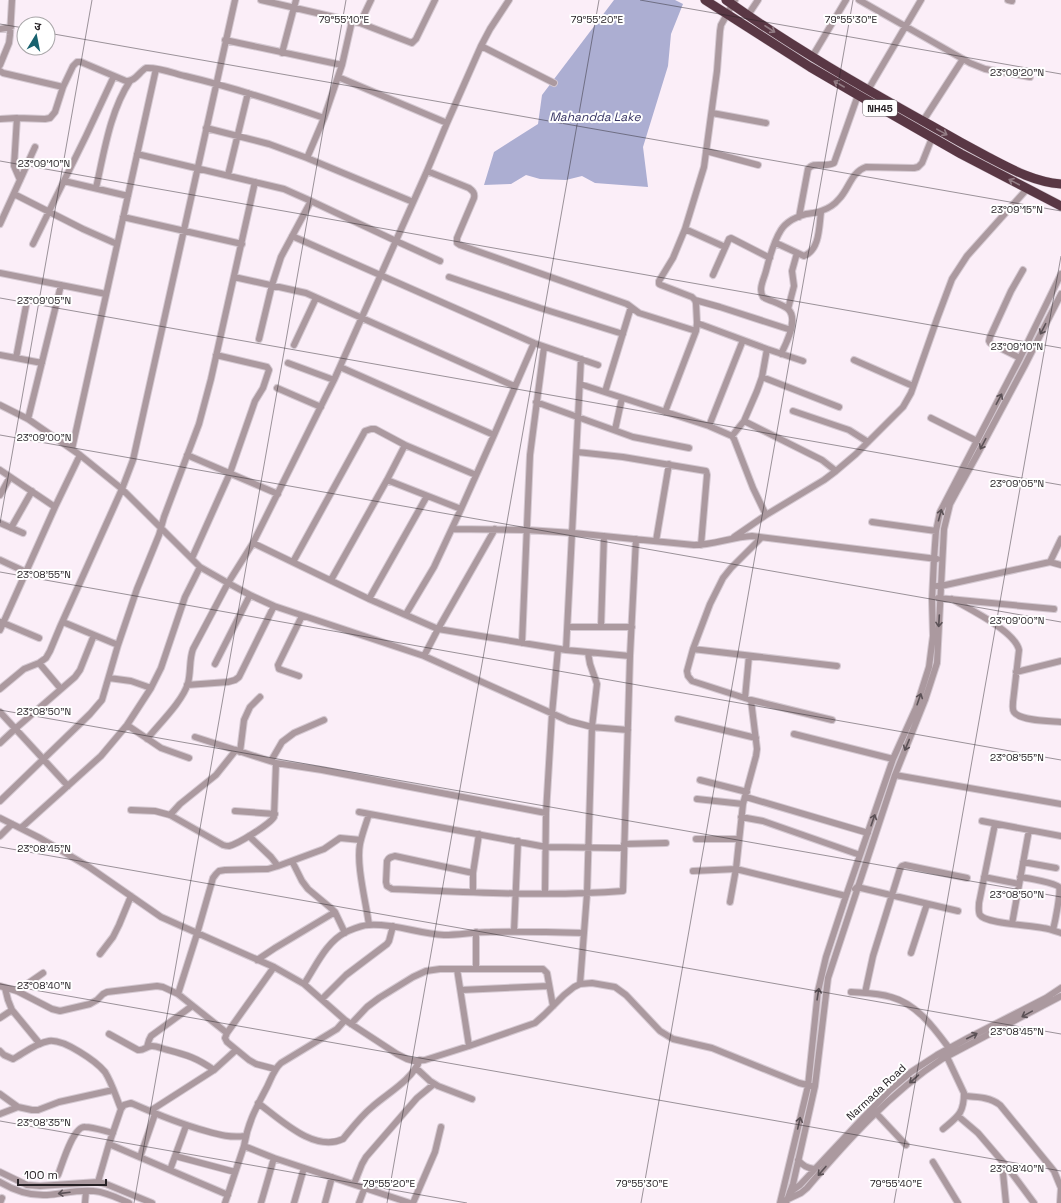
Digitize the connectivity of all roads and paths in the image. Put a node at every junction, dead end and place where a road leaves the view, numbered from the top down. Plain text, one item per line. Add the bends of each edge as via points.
1 (12, 0) edge
2 (234, 0) edge
3 (261, 0) edge
4 (296, 0) edge
5 (372, 0) edge
6 (435, 0) edge
7 (509, 0) edge
8 (705, 0) edge
9 (758, 0) edge
10 (846, 0) edge
11 (859, 0) edge
12 (921, 0) edge
13 (731, 2) edge
14 (294, 7) junction
15 (728, 14) junction
16 (748, 15) junction
17 (352, 21) junction
18 (360, 23) junction
19 (905, 26) junction
20 (11, 27) junction
21 (0, 29) edge
22 (225, 40) junction
23 (481, 46) junction
24 (282, 53) junction
25 (812, 57) junction
26 (963, 59) junction
27 (0, 65) edge
28 (342, 65) junction
29 (156, 69) junction
30 (0, 71) edge
31 (114, 76) junction
32 (338, 77) junction
33 (1030, 77) dead end
34 (130, 81) junction
35 (554, 82) dead end
36 (216, 83) junction
37 (63, 87) junction
38 (868, 90) junction
39 (248, 93) junction
40 (858, 95) junction
41 (712, 113) junction
42 (17, 118) junction
43 (324, 118) junction
44 (0, 119) edge
45 (923, 121) junction
46 (447, 123) junction
47 (766, 123) dead end
48 (206, 128) junction
49 (237, 135) junction
50 (932, 138) junction
51 (35, 147) dead end
52 (706, 152) junction
53 (137, 154) junction
54 (307, 158) junction
55 (758, 165) dead end
56 (197, 168) junction
57 (428, 171) junction
58 (228, 176) junction
59 (20, 180) junction
60 (64, 181) junction
61 (255, 182) junction
62 (1061, 184) edge
63 (96, 188) junction
64 (1027, 189) junction
65 (14, 194) junction
66 (128, 196) junction
67 (311, 201) junction
68 (413, 202) junction
69 (1061, 206) edge
70 (48, 212) junction
71 (821, 212) junction
72 (123, 216) junction
73 (799, 217) junction
74 (0, 224) edge
75 (685, 229) junction
76 (183, 230) junction
77 (292, 236) junction
78 (396, 241) junction
79 (776, 243) junction
80 (33, 244) dead end
81 (117, 244) junction
82 (242, 244) junction
83 (725, 247) junction
84 (797, 253) junction
85 (770, 258) junction
86 (440, 261) dead end
87 (1023, 270) dead end
88 (0, 273) edge
89 (1061, 274) edge
90 (381, 275) junction
91 (713, 275) dead end
92 (234, 277) junction
93 (449, 277) dead end
94 (61, 285) junction
95 (272, 285) junction
96 (106, 294) junction
97 (1061, 294) edge
98 (316, 298) junction
99 (695, 300) junction
100 (26, 306) dead end
101 (631, 307) junction
102 (788, 309) junction
103 (362, 318) junction
104 (697, 323) junction
105 (791, 330) junction
106 (696, 331) junction
107 (623, 334) junction
108 (259, 339) dead end
109 (743, 340) junction
110 (534, 343) junction
111 (294, 345) dead end
112 (544, 347) junction
113 (767, 349) junction
114 (782, 354) junction
115 (0, 355) edge
116 (216, 355) junction
117 (16, 358) junction
118 (1020, 358) junction
119 (581, 359) junction
120 (854, 360) dead end
121 (803, 361) dead end
122 (288, 362) dead end
123 (42, 363) junction
124 (598, 365) dead end
125 (340, 367) junction
126 (762, 377) junction
127 (334, 380) junction
128 (580, 384) junction
129 (514, 386) junction
130 (913, 386) junction
131 (277, 388) dead end
132 (604, 392) junction
133 (622, 398) junction
134 (536, 402) junction
135 (0, 404) edge
136 (320, 407) junction
137 (839, 407) dead end
138 (793, 411) dead end
139 (665, 412) junction
140 (578, 416) junction
141 (931, 418) dead end
142 (28, 419) junction
143 (744, 421) junction
144 (709, 426) junction
145 (615, 430) junction
146 (494, 435) junction
147 (732, 436) junction
148 (977, 441) junction
149 (868, 442) junction
150 (405, 445) junction
151 (689, 448) dead end
152 (72, 449) junction
153 (577, 452) junction
154 (80, 455) junction
155 (188, 455) junction
156 (669, 464) junction
157 (0, 470) edge
158 (836, 471) junction
159 (230, 473) junction
160 (476, 475) junction
161 (10, 477) junction
162 (387, 480) junction
163 (122, 489) junction
164 (32, 492) junction
165 (278, 494) junction
166 (0, 495) edge
167 (427, 496) junction
168 (55, 507) junction
169 (461, 509) junction
170 (766, 516) junction
171 (872, 522) dead end
172 (0, 523) edge
173 (11, 528) junction
174 (161, 528) junction
175 (452, 529) junction
176 (495, 529) junction
177 (527, 530) junction
178 (936, 532) junction
179 (23, 533) dead end
180 (573, 533) junction
181 (604, 536) junction
182 (732, 538) junction
183 (761, 538) junction
184 (636, 539) junction
185 (1061, 539) edge
186 (656, 541) junction
187 (253, 543) junction
188 (701, 545) junction
189 (192, 558) junction
190 (942, 558) junction
191 (934, 559) junction
192 (0, 560) edge
193 (293, 562) junction
194 (1050, 562) junction
195 (1061, 565) edge
196 (200, 567) junction
197 (26, 572) junction
198 (331, 580) junction
199 (228, 584) junction
200 (933, 586) junction
201 (941, 586) junction
202 (250, 595) junction
203 (932, 598) junction
204 (940, 598) junction
205 (369, 599) junction
206 (952, 600) junction
207 (274, 606) junction
208 (1054, 609) dead end
209 (406, 614) junction
210 (302, 616) junction
211 (2, 622) edge
212 (63, 622) junction
213 (568, 627) junction
214 (600, 627) junction
215 (632, 627) junction
216 (438, 629) junction
217 (0, 630) edge
218 (94, 635) junction
219 (39, 638) dead end
220 (522, 643) junction
221 (118, 645) junction
222 (558, 649) junction
223 (693, 649) junction
224 (566, 650) junction
225 (588, 653) junction
226 (424, 656) junction
227 (630, 656) junction
228 (749, 656) junction
229 (1061, 661) edge
230 (39, 663) junction
231 (215, 664) dead end
232 (837, 666) dead end
233 (1016, 672) junction
234 (299, 676) dead end
235 (109, 678) junction
236 (187, 685) junction
237 (151, 688) junction
238 (0, 689) edge
239 (61, 689) junction
240 (260, 697) dead end
241 (748, 699) junction
242 (0, 712) edge
243 (552, 714) junction
244 (678, 719) dead end
245 (324, 720) dead end
246 (832, 720) dead end
247 (1061, 722) edge
248 (127, 725) junction
249 (592, 727) junction
250 (15, 728) junction
251 (628, 730) junction
252 (794, 734) dead end
253 (195, 737) dead end
254 (147, 738) junction
255 (756, 738) junction
256 (0, 743) edge
257 (238, 751) junction
258 (190, 758) dead end
259 (893, 759) junction
260 (44, 760) junction
261 (273, 762) junction
262 (895, 775) junction
263 (700, 780) dead end
264 (68, 786) junction
265 (746, 794) junction
266 (697, 799) dead end
267 (0, 801) edge
268 (743, 804) junction
269 (1061, 804) edge
270 (131, 810) dead end
271 (235, 811) dead end
272 (359, 812) dead end
273 (546, 813) junction
274 (275, 814) junction
275 (369, 814) junction
276 (170, 815) junction
277 (741, 817) junction
278 (0, 818) edge
279 (982, 821) dead end
280 (12, 824) junction
281 (995, 824) junction
282 (20, 828) junction
283 (1029, 830) junction
284 (868, 833) junction
285 (479, 834) junction
286 (0, 836) edge
287 (249, 836) junction
288 (1061, 836) edge
289 (696, 839) dead end
290 (739, 839) junction
291 (362, 840) junction
292 (518, 841) junction
293 (666, 842) dead end
294 (624, 846) junction
295 (546, 847) junction
296 (589, 848) junction
297 (860, 855) junction
298 (292, 861) junction
299 (1023, 862) junction
300 (278, 866) junction
301 (1056, 868) dead end
302 (736, 869) junction
303 (693, 870) dead end
304 (473, 873) junction
305 (984, 877) junction
306 (1020, 877) junction
307 (967, 878) dead end
308 (1019, 884) junction
309 (857, 887) junction
310 (473, 892) junction
311 (515, 893) junction
312 (545, 893) junction
313 (587, 894) junction
314 (131, 896) junction
315 (846, 896) junction
316 (892, 896) junction
317 (730, 902) dead end
318 (927, 904) junction
319 (958, 911) dead end
320 (335, 912) junction
321 (1012, 924) junction
322 (369, 925) junction
323 (392, 926) junction
324 (1053, 930) junction
325 (514, 931) junction
326 (476, 932) junction
327 (345, 933) junction
328 (584, 933) junction
329 (1061, 933) edge
330 (197, 934) junction
331 (912, 953) dead end
332 (100, 954) dead end
333 (257, 960) junction
334 (274, 967) junction
335 (476, 968) junction
336 (457, 969) junction
337 (43, 973) dead end
338 (304, 984) junction
339 (580, 984) junction
340 (549, 986) junction
341 (3, 987) edge
342 (1061, 988) edge
343 (461, 990) junction
344 (17, 991) junction
345 (851, 992) dead end
346 (865, 993) junction
347 (178, 994) junction
348 (1061, 996) edge
349 (322, 1000) junction
350 (192, 1006) junction
351 (553, 1006) junction
352 (12, 1010) junction
353 (0, 1018) edge
354 (348, 1022) junction
355 (227, 1033) junction
356 (109, 1034) dead end
357 (40, 1044) junction
358 (469, 1046) junction
359 (147, 1047) junction
360 (949, 1048) junction
361 (236, 1050) junction
362 (0, 1051) edge
363 (947, 1057) junction
364 (420, 1060) junction
365 (416, 1068) junction
366 (214, 1070) junction
367 (275, 1070) junction
368 (434, 1084) junction
369 (808, 1086) junction
370 (815, 1086) junction
371 (113, 1090) junction
372 (0, 1094) edge
373 (964, 1096) junction
374 (472, 1099) dead end
375 (258, 1103) junction
376 (18, 1107) junction
377 (121, 1109) junction
378 (152, 1113) junction
379 (876, 1113) junction
380 (0, 1114) edge
381 (958, 1116) junction
382 (186, 1126) junction
383 (441, 1127) dead end
384 (943, 1130) dead end
385 (113, 1134) junction
386 (245, 1136) junction
387 (109, 1144) junction
388 (244, 1146) junction
389 (906, 1146) dead end
390 (175, 1156) junction
391 (140, 1157) junction
392 (274, 1158) junction
393 (798, 1160) junction
394 (1002, 1161) junction
395 (933, 1162) dead end
396 (304, 1168) junction
397 (814, 1169) junction
398 (170, 1170) junction
399 (0, 1172) edge
400 (235, 1172) junction
401 (58, 1175) dead end
402 (332, 1177) junction
403 (0, 1182) edge
404 (98, 1182) junction
405 (354, 1184) junction
406 (365, 1187) junction
407 (86, 1191) junction
408 (790, 1192) junction
409 (782, 1194) junction
410 (228, 1195) junction
411 (394, 1200) edge
412 (784, 1202) edge
413 (85, 1203) edge
414 (129, 1203) edge
415 (152, 1203) edge
416 (225, 1203) edge
417 (261, 1203) edge
418 (294, 1203) edge
419 (325, 1203) edge
420 (359, 1203) edge
421 (411, 1203) edge
422 (957, 1203) edge
423 (965, 1203) edge
424 (1006, 1203) edge
425 (1034, 1203) edge
426 (1060, 1203) edge

1 - 20 street
2 - 22 street
3 - 14 street
4 - 14 street
5 - 18 street
6 - 18 street via 412,43
7 - 23 street
8 - 15 highway, NH45
9 - 16 street
10 - 25 street
11 - 19 street
12 - 19 street
13 - 15 street
13 - 16 highway, NH45
14 - 17 street
14 - 24 street
40 -> 15 highway, NH45
15 - 41 street via 720,31
16 -> 25 highway, NH45
17 - 18 street
17 - 28 street
19 - 26 street
19 - 38 street
20 - 21 street
20 - 27 street via 9,43
22 - 24 street
22 - 36 street
23 - 35 street
23 - 46 street
24 - 28 street
25 - 38 highway, NH45
26 - 33 street via 985,69
26 - 45 street
28 - 32 street
29 - 34 street via 146,68
29 - 36 street
29 - 53 street
30 - 37 street
31 - 34 street
31 - 37 street via 78,62 73,66
31 - 60 street
32 - 43 street
32 - 46 street
34 - 63 street via 116,106
36 - 39 street
36 - 48 street
37 - 42 street via 55,112 50,118
38 - 45 highway, NH45
39 - 43 street
39 - 49 street
40 - 50 highway, NH45
40 - 73 street via 834,162 825,166 815,164 808,169
41 - 47 street
41 - 52 street
42 - 44 street
42 - 59 street via 14,166
43 - 54 street
45 -> 62 highway, NH45 via 1004,166 1035,179
46 - 57 street
48 - 49 street
48 - 56 street
49 - 54 street
49 - 58 street
64 -> 50 highway, NH45
50 - 71 street via 918,168 860,169 839,200
51 - 59 street
52 - 55 street
52 - 75 street via 704,167
53 - 56 street
53 - 66 street
54 - 68 street
56 - 58 street
56 - 76 street
57 - 68 street
57 - 101 street via 469,188 475,194 457,243
58 - 61 street
59 - 65 street
60 - 63 street
60 - 70 street
61 - 67 street via 284,189
61 - 82 street
63 - 66 street
64 - 69 highway, NH45
64 - 130 street via 967,256 952,279
65 - 70 street
65 - 74 street
66 - 72 street
67 - 77 street
67 - 78 street
68 - 78 street
70 - 80 street
70 - 81 street
71 - 73 street
71 - 84 street via 817,242 807,255
72 - 76 street
72 - 81 street
73 - 79 street via 786,224
75 - 83 street
75 - 99 street via 659,284
76 - 82 street
76 - 163 street via 132,460
77 - 90 street
77 - 95 street via 281,257
78 - 86 street
78 - 90 street
79 - 84 street
79 - 85 street
81 - 96 street
82 - 92 street
83 - 85 street via 727,240 731,238
83 - 91 street
84 - 102 street via 792,271 794,291
85 - 102 street via 762,283 762,297
87 - 118 street via 989,340 990,343
88 - 94 street
89 - 118 street
90 - 103 street
90 - 110 street
92 - 95 street
92 - 116 street
93 - 107 street
94 - 96 street
94 - 123 street
95 - 98 street via 296,290
95 - 108 street
96 - 152 street
97 -> 190 street via 950,504 944,529
98 - 103 street
98 - 111 street
99 - 104 street
99 - 105 street
100 - 117 street
101 - 106 street via 640,313
101 - 107 street
102 - 105 street via 792,317
103 - 125 street
103 - 129 street
104 - 106 street
104 - 109 street
105 - 114 street
106 - 139 street
107 - 132 street
109 - 113 street
109 - 144 street
110 - 112 street
110 - 129 street
112 - 119 street
112 - 134 street
113 - 114 street
113 - 126 street
114 - 121 street
115 - 117 street
116 - 155 street via 199,424
116 - 159 street via 267,367 269,370 255,401
117 - 123 street
148 -> 118 street
119 - 124 street
119 - 128 street
120 - 130 street
122 - 127 street
123 - 142 street
125 - 127 street
125 - 146 street
126 - 137 street
126 - 143 street
127 - 136 street
128 - 132 street
128 - 140 street
129 - 146 street
130 - 149 street via 903,407
131 - 136 street
132 - 133 street
133 - 139 street
133 - 145 street
134 - 140 street
134 - 177 street via 530,455
135 - 142 street
136 - 165 street
138 - 149 street via 849,430
139 - 144 street
140 - 145 street
140 - 153 street
141 - 148 street
142 - 152 street
143 - 147 street
143 - 158 street via 822,460
144 - 147 street
145 - 151 street via 641,439
146 - 160 street
147 - 170 street
178 -> 148 street via 940,512
149 - 158 street
150 - 160 street
150 - 162 street
150 - 193 street via 375,430 365,431
152 - 154 street
153 - 156 street
153 - 180 street
154 - 163 street
154 - 168 street
155 - 159 street
155 - 174 street
156 - 186 street
156 - 188 street via 704,470 707,473
157 - 161 street
158 - 170 street
159 - 165 street
159 - 189 street
160 - 169 street
161 - 164 street
161 - 166 street
162 - 167 street
162 - 198 street
163 - 174 street
163 - 212 street
164 - 168 street
164 - 173 street
165 - 187 street
167 - 169 street
167 - 205 street
168 - 197 street
169 - 175 street
170 - 182 street
171 - 178 street
172 - 173 street
173 - 179 street
174 - 189 street
174 - 221 street
175 - 176 street
175 - 209 street via 434,567
176 - 177 street
176 - 216 street
177 - 180 street
177 - 220 street
178 - 191 street
180 - 181 street
180 - 213 street
181 - 184 street
181 - 214 street
182 - 183 street
182 - 188 street
183 - 191 street
183 - 223 street via 724,578 710,604
184 - 186 street
184 - 215 street
185 - 194 street
186 - 188 street
187 - 193 street
187 - 199 street
189 - 196 street
190 - 191 street
190 - 201 street
191 - 200 street
192 - 197 street
193 - 198 street
194 - 195 street
194 - 201 street
196 - 199 street
196 - 237 street via 185,597 161,668
197 - 211 street
198 - 205 street
199 - 202 street
199 - 236 street via 191,654
200 - 201 street
200 - 203 street
201 - 204 street
202 - 207 street
202 - 231 street
203 - 204 street
259 -> 203 street via 916,708 930,668 933,636
204 - 206 street
204 -> 262 street via 937,663
205 - 209 street
206 - 208 street
206 - 233 street via 999,628 1014,641 1019,650
207 - 210 street
207 - 236 street via 235,680
209 - 216 street
210 - 226 street
210 - 234 street via 278,665 279,670
211 - 217 street
211 - 219 street
212 - 218 street
212 - 230 street via 50,652
213 - 214 street
213 - 224 street
214 - 215 street
215 - 227 street
216 - 220 street
216 - 226 street
218 - 221 street
218 - 239 street via 80,670
220 - 222 street
221 - 235 street
222 - 224 street
222 - 243 street
223 - 228 street
223 - 241 street via 687,671 692,681
224 - 225 street
225 - 227 street
225 - 249 street via 596,684
226 - 243 street
227 - 251 street
228 - 232 street
228 - 241 street
229 - 233 street
230 - 238 street via 24,669
230 - 239 street
233 - 247 street via 1014,712 1022,717
235 - 237 street via 131,681
235 - 260 street via 102,700
236 - 254 street
237 - 248 street
239 - 250 street
240 - 257 street via 250,707 244,720
241 - 246 street
241 - 255 street
242 - 250 street
243 - 249 street
243 - 273 street
244 - 255 street
245 - 261 street via 294,733 282,742
248 - 254 street
248 - 264 street via 101,756
249 - 251 street
249 - 296 street
250 - 256 street
250 - 260 street
251 - 294 street
252 - 259 street
253 - 257 street
254 - 258 street via 167,751
255 - 265 street via 756,756
257 - 261 street
257 - 276 street via 216,775
284 -> 259 street
260 - 264 street
260 - 267 street
261 - 273 street
261 - 274 street
262 - 269 street
262 - 309 street
263 - 265 street
264 - 282 street
265 - 268 street
265 - 284 street
266 - 268 street
268 - 277 street
270 - 276 street via 155,811
271 - 274 street
272 - 275 street
273 - 295 street
274 - 287 street via 272,820
275 - 285 street
275 - 291 street
276 - 287 street via 227,846
277 - 290 street
277 - 297 street
278 - 280 street
279 - 281 street
280 - 282 street
280 - 286 street
281 - 283 street
281 - 305 street
282 - 314 street via 89,867
283 - 288 street
283 - 299 street
284 - 297 street
285 - 292 street
285 - 304 street
287 - 300 street
289 - 290 street
290 - 302 street
291 - 298 street via 340,838 324,849
291 - 322 street via 360,867
292 - 295 street
292 - 311 street
293 - 294 street
294 - 296 street
294 - 313 street via 623,890
295 - 296 street
295 - 312 street
296 - 313 street
297 - 315 street
298 - 300 street
298 - 320 street via 308,889
299 - 301 street
299 - 306 street
300 - 330 street via 268,869 219,871 209,890
302 - 303 street
302 - 315 street
302 - 317 street
304 - 310 street
304 - 310 street via 395,856 388,858 386,882 389,888
305 - 308 street
305 - 321 street via 979,903 981,916
306 - 308 street
306 - 324 street via 1054,884 1061,890
307 - 316 street via 905,865 900,869
308 - 321 street
309 - 315 street
309 - 316 street
309 - 370 street via 828,978
310 - 311 street
311 - 312 street
311 - 325 street
312 - 313 street
313 - 328 street
314 - 330 street via 160,917
314 - 332 street via 113,937
369 -> 315 street via 818,991
316 - 318 street
316 - 346 street via 873,956
318 - 319 street
318 - 331 street
320 - 327 street
320 - 333 street
321 - 324 street
322 - 323 street
322 - 327 street
323 - 326 street via 447,935
323 - 349 street via 387,944 346,975
324 - 329 street
325 - 326 street
325 - 328 street
326 - 335 street
327 - 338 street via 327,949
328 - 339 street
330 - 333 street
330 - 347 street
333 - 334 street
334 - 338 street
334 - 355 street
335 - 336 street
335 - 340 street via 544,969
336 - 343 street
336 - 354 street via 440,969 413,977 379,998
337 - 344 street
338 - 349 street
339 - 351 street
339 - 369 street via 592,983 615,987 660,1031 673,1039 712,1048
340 - 343 street
340 - 351 street
341 - 344 street
341 - 352 street
360 -> 342 street, Narmada Road
343 - 358 street
344 - 347 street via 60,1011 90,1004 107,992 157,986
345 - 346 street
346 - 360 street via 890,996 909,1005 934,1028
347 - 350 street
348 -> 363 street
349 - 354 street
350 - 355 street
350 - 359 street via 151,1036
351 - 358 street via 535,1023
352 - 353 street
352 - 357 street
354 - 364 street via 396,1054 407,1059
354 - 367 street via 281,1063
355 - 361 street via 227,1042
356 - 359 street via 140,1050
357 - 362 street via 13,1059
357 - 371 street via 48,1041 59,1042 90,1059 105,1072
358 - 364 street
359 - 366 street via 154,1046 192,1057
360 - 397 street, Narmada Road via 911,1072 890,1090
361 - 366 street
361 - 367 street via 256,1064
363 - 373 street
363 -> 379 street via 920,1075
364 - 365 street
365 - 368 street
365 - 375 street via 399,1087 371,1107 339,1141 322,1142 300,1134
366 - 378 street
367 - 375 street
368 - 374 street
368 - 405 street via 417,1098 366,1157
369 - 370 street
409 -> 369 street
370 - 393 street
371 - 376 street via 59,1102 38,1110
371 - 377 street
372 - 376 street
373 - 381 street
373 - 426 street via 988,1099 1000,1105 1054,1172 1061,1188
375 - 386 street
376 - 380 street
377 - 378 street via 131,1103
377 - 385 street
378 - 382 street
378 - 391 street
379 - 389 street
379 -> 412 street via 807,1188
381 - 384 street
381 - 394 street via 978,1133
382 - 386 street via 227,1136
382 - 390 street
383 - 421 street via 435,1152
385 - 387 street
385 - 401 street via 80,1128 72,1138
386 - 388 street
387 - 391 street
387 - 404 street
388 - 392 street
388 - 400 street
390 - 398 street
390 - 400 street
391 - 398 street
392 - 396 street
392 - 417 street
393 - 397 street via 805,1167
393 - 408 street
394 - 424 street
394 - 425 street
395 - 422 street
396 - 402 street
396 - 418 street
397 - 408 street, Narmada Road
398 - 410 street
399 - 404 street via 27,1185
400 - 410 street
402 - 405 street
402 - 419 street
407 -> 403 street via 47,1195 21,1193
404 - 415 street
405 - 406 street
406 - 411 street
406 - 420 street
407 - 413 street
407 - 414 street via 101,1192
408 - 409 street, Narmada Road
408 - 412 street
409 - 412 street
410 - 416 street
411 - 421 street
422 - 423 street

